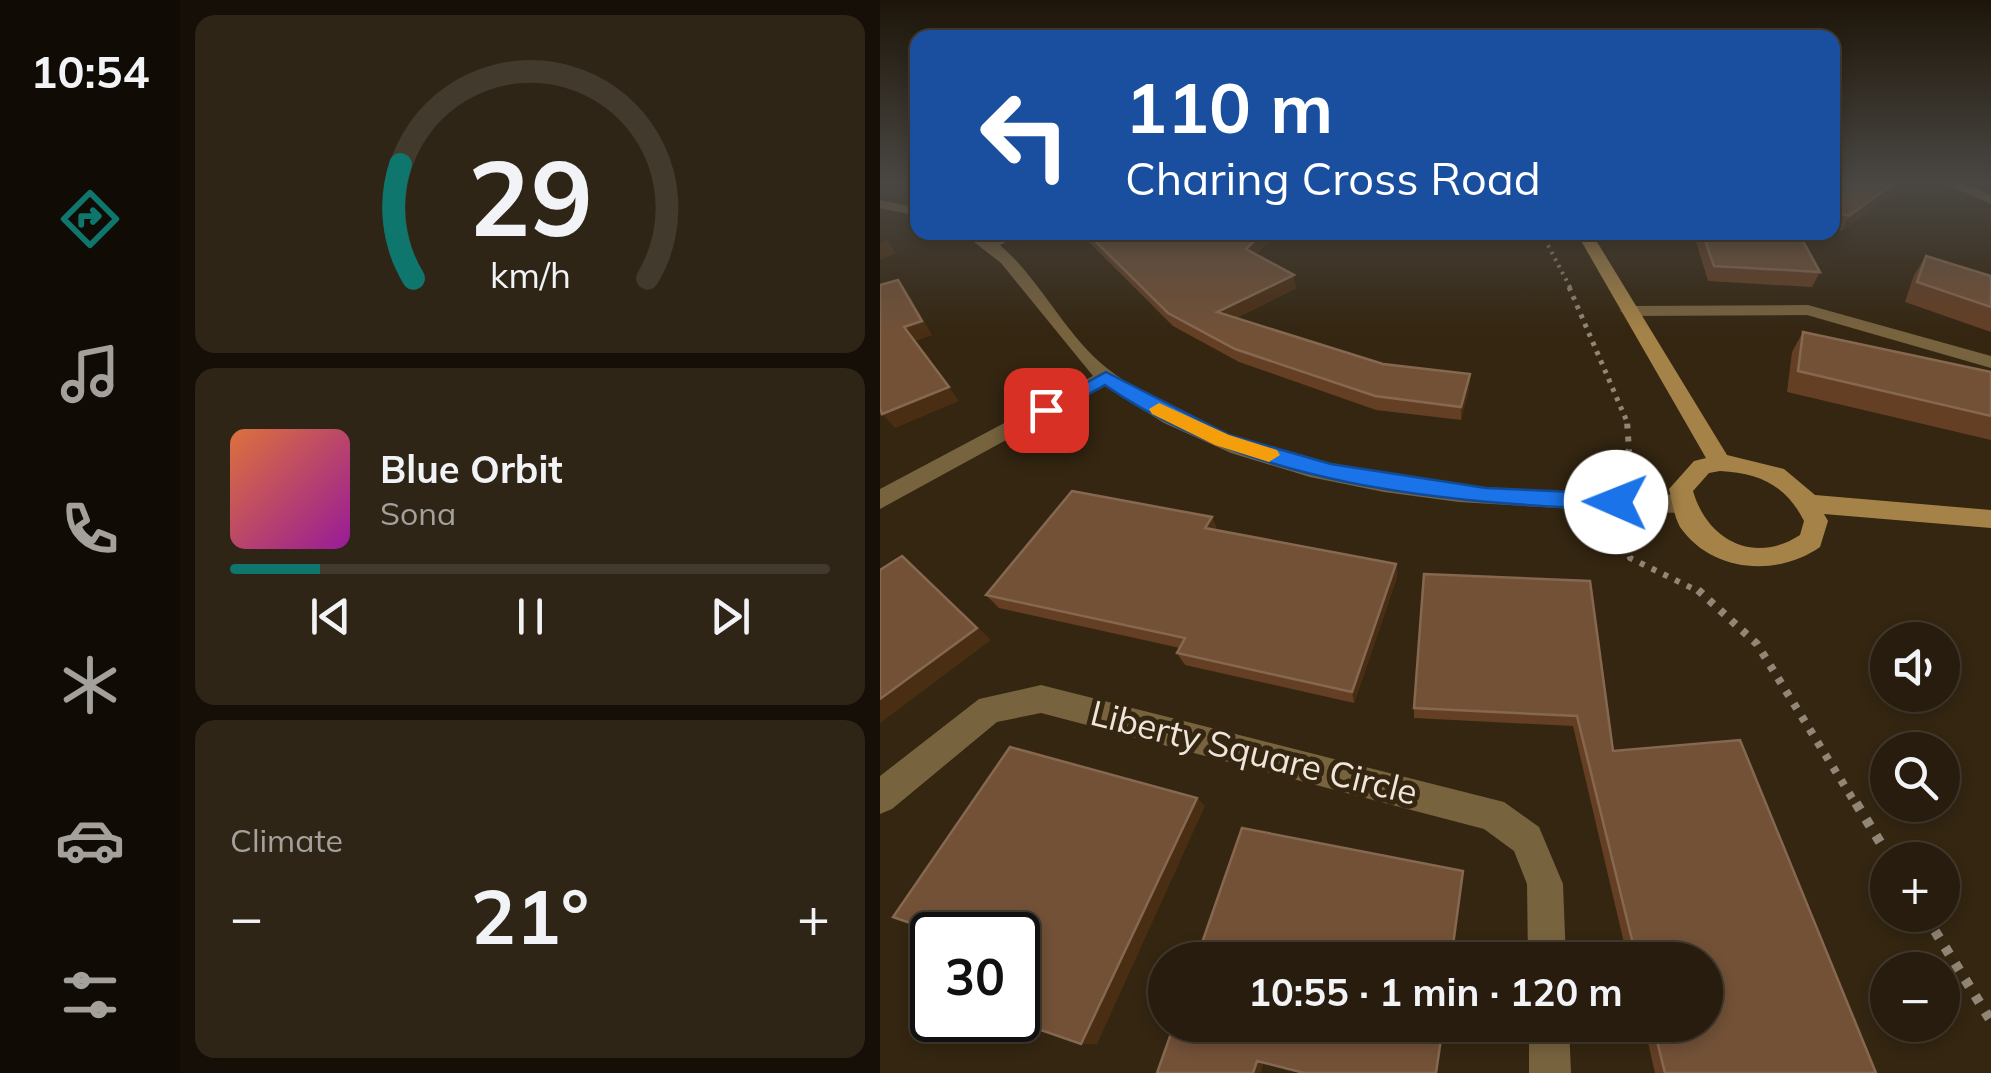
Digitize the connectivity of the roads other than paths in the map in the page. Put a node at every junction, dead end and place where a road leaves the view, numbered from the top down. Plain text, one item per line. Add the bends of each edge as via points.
1 (985, 240) edge
2 (1000, 240) edge
3 (1588, 240) edge
4 (992, 243) junction
5 (1629, 311) junction
6 (1991, 362) edge
7 (1106, 377) junction
8 (1720, 462) junction
9 (880, 500) edge
10 (1681, 504) junction
11 (1810, 504) junction
12 (1991, 519) edge
13 (880, 797) edge
14 (1547, 942) edge
15 (1549, 1042) edge
16 (1550, 1073) edge

1 - 4 street
2 - 4 street
3 - 5 street
4 - 7 street via 1070,345
5 - 6 street via 1808,310
5 - 8 street
7 - 9 street
7 - 10 street via 1222,440 1331,471 1486,496
8 - 10 street via 1688,476
8 - 11 street via 1781,477
10 - 11 street via 1688,520 1722,548 1768,559 1806,548 1815,536
11 - 12 street
13 - 14 street, Liberty Square Circle via 990,709 1041,699 1492,814 1527,839 1545,884
15 - 16 street

